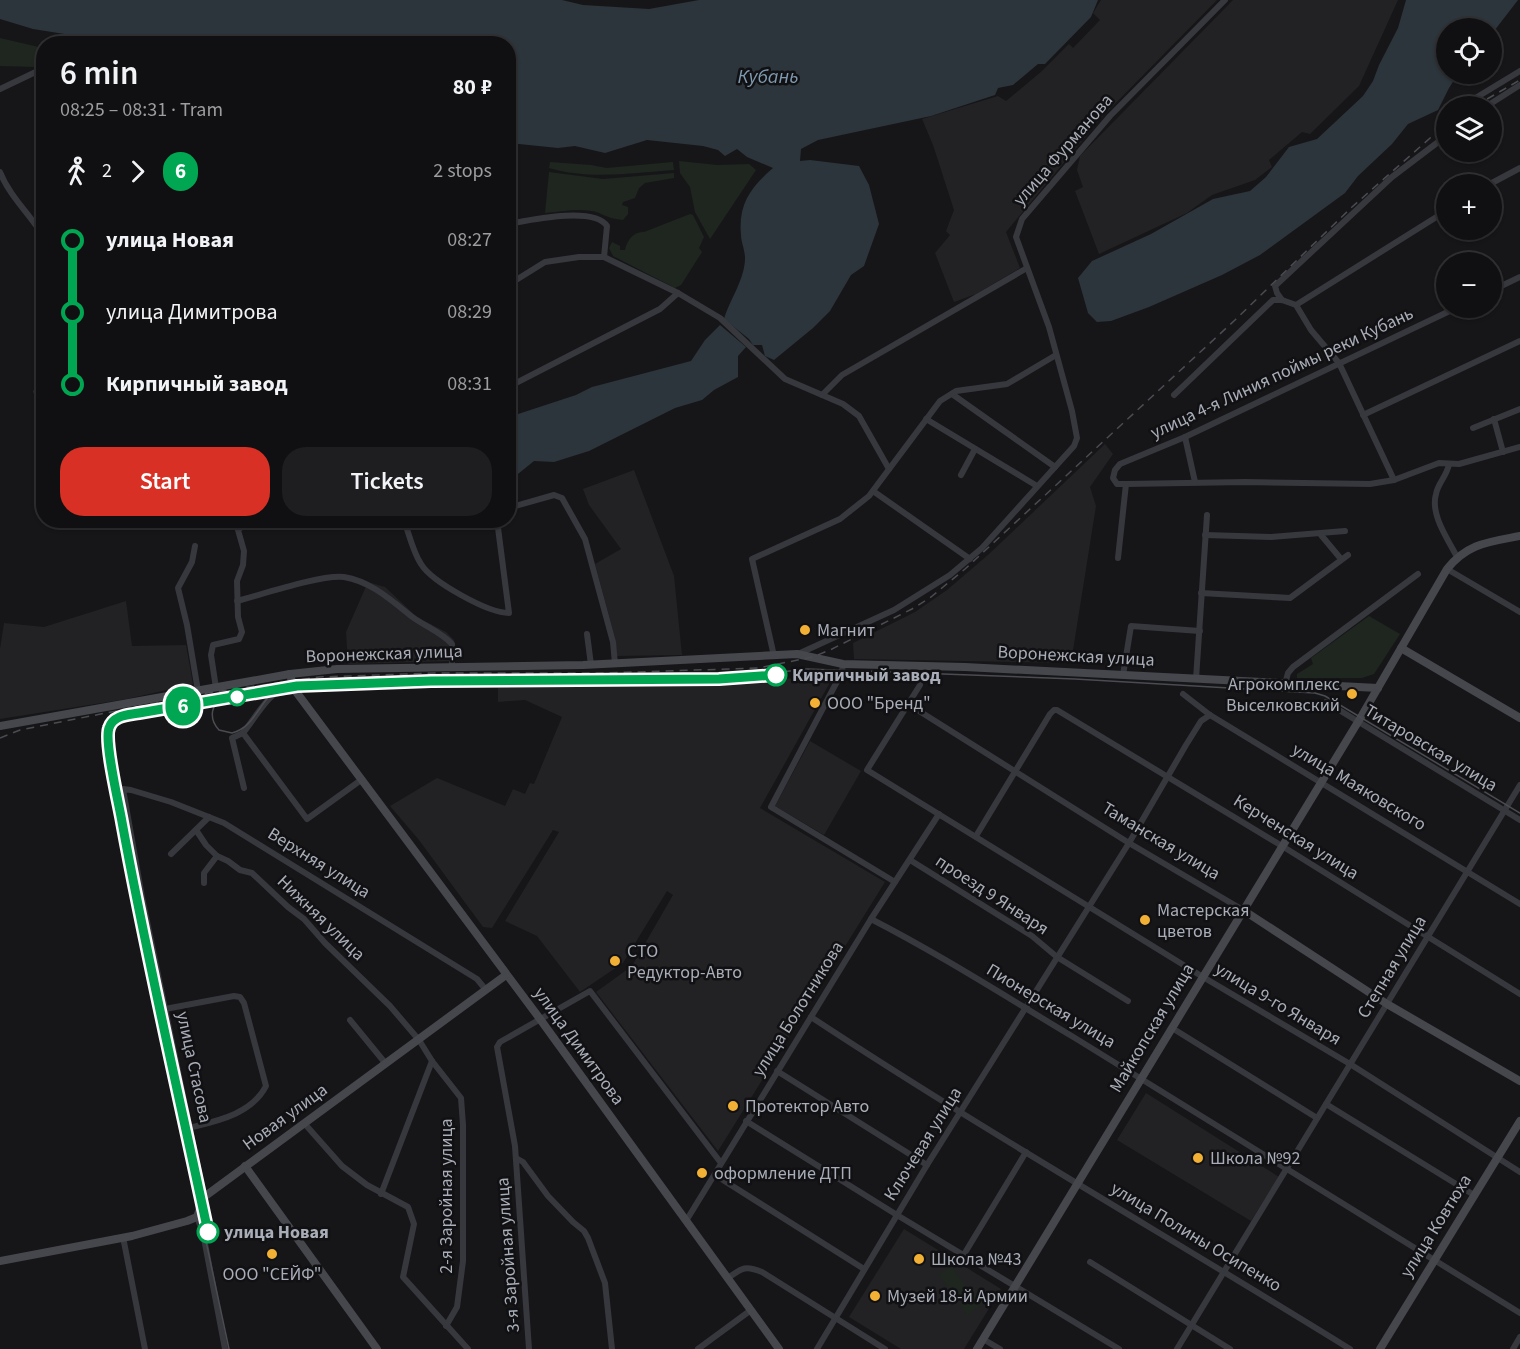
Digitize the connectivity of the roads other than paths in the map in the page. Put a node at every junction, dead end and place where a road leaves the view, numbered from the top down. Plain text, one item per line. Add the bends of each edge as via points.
1 (1225, 0) edge
2 (1520, 71) edge
3 (36, 72) edge
4 (1520, 85) edge
5 (0, 89) edge
6 (1479, 96) edge
7 (1502, 96) edge
8 (1436, 143) edge
9 (1520, 168) edge
10 (0, 172) edge
11 (1502, 178) edge
12 (1436, 217) edge
13 (516, 223) edge
14 (36, 225) edge
15 (604, 257) junction
16 (1027, 268) junction
17 (1520, 277) edge
18 (516, 280) edge
19 (1502, 286) edge
20 (678, 293) junction
21 (1282, 300) junction
22 (1296, 305) junction
23 (1436, 317) edge
24 (1520, 341) edge
25 (1056, 355) junction
26 (1339, 363) junction
27 (516, 383) edge
28 (952, 394) junction
29 (822, 395) junction
30 (1174, 395) dead end
31 (1520, 408) edge
32 (1363, 415) junction
33 (926, 419) junction
34 (1494, 419) junction
35 (1473, 428) dead end
36 (1185, 437) junction
37 (1520, 447) edge
38 (975, 449) junction
39 (1503, 452) junction
40 (1449, 464) junction
41 (1055, 467) junction
42 (889, 470) junction
43 (961, 474) dead end
44 (1394, 480) junction
45 (1195, 482) junction
46 (1126, 484) junction
47 (1037, 486) junction
48 (873, 491) junction
49 (516, 506) edge
50 (1207, 515) dead end
51 (240, 528) edge
52 (407, 528) edge
53 (498, 528) edge
54 (1345, 531) dead end
55 (1205, 534) junction
56 (1321, 535) junction
57 (1520, 536) edge
58 (195, 546) dead end
59 (1348, 555) dead end
60 (1457, 557) junction
61 (970, 558) junction
62 (1118, 558) dead end
63 (1341, 559) junction
64 (1447, 569) junction
65 (1418, 574) dead end
66 (1201, 593) junction
67 (237, 601) junction
68 (1520, 612) edge
69 (1200, 631) junction
70 (587, 634) dead end
71 (1401, 648) junction
72 (798, 654) junction
73 (774, 656) junction
74 (615, 664) junction
75 (843, 664) junction
76 (591, 665) junction
77 (452, 668) junction
78 (290, 674) junction
79 (1123, 675) junction
80 (1196, 679) junction
81 (1285, 684) junction
82 (920, 685) dead end
83 (216, 687) junction
84 (1378, 687) junction
85 (198, 691) junction
86 (295, 691) junction
87 (1183, 694) dead end
88 (1326, 702) dead end
89 (908, 704) junction
90 (1210, 715) junction
91 (1520, 718) edge
92 (1359, 720) junction
93 (0, 726) edge
94 (243, 733) junction
95 (1016, 771) junction
96 (1169, 776) junction
97 (361, 780) junction
98 (1322, 781) junction
99 (1520, 785) edge
100 (244, 788) dead end
101 (123, 789) joint
102 (1505, 810) junction
103 (939, 814) junction
104 (209, 817) junction
105 (1520, 820) edge
106 (196, 830) junction
107 (976, 836) junction
108 (1129, 843) junction
109 (1282, 846) junction
110 (171, 854) dead end
111 (217, 856) junction
112 (910, 860) junction
113 (1468, 872) junction
114 (895, 882) junction
115 (204, 883) dead end
116 (1520, 904) edge
117 (1090, 906) junction
118 (1243, 910) junction
119 (871, 919) junction
120 (1427, 936) junction
121 (1057, 957) junction
122 (506, 975) junction
123 (1203, 977) junction
124 (486, 990) junction
125 (1520, 994) edge
126 (1128, 1001) dead end
127 (1387, 1004) junction
128 (1025, 1008) junction
129 (165, 1009) junction
130 (811, 1017) junction
131 (540, 1019) junction
132 (350, 1020) dead end
133 (1172, 1028) junction
134 (419, 1040) junction
135 (432, 1061) junction
136 (386, 1064) junction
137 (1350, 1064) junction
138 (777, 1071) junction
139 (1141, 1078) junction
140 (1520, 1081) edge
141 (1326, 1104) junction
142 (961, 1111) junction
143 (1317, 1118) junction
144 (746, 1121) junction
145 (1520, 1121) edge
146 (304, 1123) junction
147 (189, 1128) junction
148 (1026, 1152) junction
149 (516, 1158) junction
150 (1498, 1158) junction
151 (721, 1163) junction
152 (927, 1165) junction
153 (245, 1166) junction
154 (1286, 1170) junction
155 (1520, 1172) edge
156 (715, 1175) junction
157 (1077, 1183) junction
158 (381, 1194) junction
159 (1474, 1195) junction
160 (204, 1197) junction
161 (897, 1215) junction
162 (197, 1217) junction
163 (686, 1221) junction
164 (123, 1237) junction
165 (963, 1256) junction
166 (1433, 1260) junction
167 (0, 1261) edge
168 (1090, 1262) dead end
169 (864, 1269) junction
170 (1224, 1271) junction
171 (728, 1278) junction
172 (1015, 1287) junction
173 (751, 1310) junction
174 (1520, 1312) edge
175 (835, 1318) junction
176 (1191, 1325) junction
177 (446, 1326) junction
178 (1520, 1337) edge
179 (983, 1339) junction
180 (145, 1349) edge
181 (225, 1349) edge
182 (377, 1349) edge
183 (468, 1349) edge
184 (529, 1349) edge
185 (612, 1349) edge
186 (698, 1349) edge
187 (779, 1349) edge
188 (817, 1349) edge
189 (885, 1349) edge
190 (977, 1349) edge
191 (1000, 1349) edge
192 (1119, 1349) edge
193 (1177, 1349) edge
194 (1230, 1349) edge
195 (1350, 1349) edge
196 (1380, 1349) edge
197 (1513, 1349) edge

1 - 16 street, улица Фурманова via 1110,116 1022,219 1016,237
2 - 6 street
3 - 5 street
4 - 7 street
8 - 21 street via 1392,177 1275,286
9 - 11 street
10 - 14 street via 16,201
12 - 22 street
13 - 15 street via 595,217 607,226
15 - 18 street via 545,262
15 - 20 street
16 - 25 street, улица Фурманова
16 - 29 street via 842,375
17 - 19 street
20 - 27 street via 660,309
20 - 29 street via 720,318 785,379
21 - 22 street
21 - 30 street via 1273,300
22 - 26 street
23 - 26 street, улица 4-я Линия поймы реки Кубань
24 - 32 street
25 - 28 street via 1007,384
25 - 41 street, улица Фурманова via 1077,438
26 - 32 street
26 - 36 street, улица 4-я Линия поймы реки Кубань
28 - 33 street via 940,401
28 - 41 street
29 - 42 street via 859,416
31 - 34 street
32 - 44 street
33 - 38 street
33 - 42 street
34 - 35 street
34 - 39 street
36 - 45 street
36 - 46 street, улица 4-я Линия поймы реки Кубань via 1120,464 1113,478 1117,484
37 - 39 street
38 - 43 street
38 - 47 street
39 - 40 street
40 - 44 street via 1439,463
40 - 60 street via 1435,495 1436,516
41 - 47 street
42 - 48 street
44 - 45 street via 1370,484
45 - 46 street
46 - 62 street
47 - 61 street
48 - 61 street
48 - 73 street via 840,519 752,559
49 - 74 street via 554,495 562,498 585,539 613,642
50 - 55 street
51 - 67 street via 244,551
52 - 53 street via 425,570 467,599 497,613 509,613
54 - 56 street
55 - 56 street
55 - 66 street
56 - 63 street
57 - 60 street via 1483,543
58 - 85 street via 192,562 178,588
59 - 63 street
60 - 64 street, Майкопская улица
61 - 72 street via 908,603
63 - 66 street via 1290,598
64 - 68 street
64 - 71 street, Майкопская улица
65 - 81 street via 1293,667
66 - 69 street
67 - 77 street via 344,577 369,586 427,628 444,635 452,644
67 - 83 street via 242,632 239,639 213,645 211,650
69 - 79 street via 1131,626
69 - 80 street
70 - 76 street
71 - 84 street, Майкопская улица
71 - 91 street
72 - 73 street, Воронежская улица
72 - 75 street, Воронежская улица
73 - 74 street, Воронежская улица
74 - 76 street, Воронежская улица
75 - 79 street, Воронежская улица
75 - 114 street via 771,807
76 - 77 street, Воронежская улица
77 - 78 street, Воронежская улица via 337,669
78 - 83 street, Воронежская улица
78 - 86 street, улица Димитрова
79 - 80 street, Воронежская улица
80 - 81 street, Воронежская улица
81 - 84 street, Воронежская улица
82 - 89 street
83 - 85 street, Воронежская улица
84 - 92 street, Майкопская улица
85 - 93 street, Воронежская улица
86 - 94 street via 275,694 266,701
86 - 97 street, улица Димитрова
87 - 90 street, улица Маяковского
88 - 92 street, Титаровская улица
89 - 95 street, Таманская улица
89 - 103 street, улица 9-го Января via 867,770
90 - 96 street, Ключевая улица via 1201,721
90 - 98 street, улица Маяковского
92 - 98 street, Майкопская улица
92 - 102 street, Титаровская улица
94 - 97 street via 307,819
94 - 100 street via 232,738
95 - 96 street, Керченская улица via 1057,710
95 - 107 street
95 - 108 street, Таманская улица
96 - 108 street, Ключевая улица
96 - 109 street, Керченская улица
97 - 122 street, улица Димитрова
98 - 109 street, Майкопская улица
98 - 113 street, улица Маяковского
99 - 102 street, Степная улица
101 - 104 street, Верхняя улица
101 - 129 street, улица Стасова
102 - 105 street, Титаровская улица
102 - 113 street, Степная улица
103 - 107 street, улица 9-го Января
103 - 112 street, улица Болотникова
104 - 106 street
104 - 124 street, Верхняя улица via 249,837 388,923 477,979
106 - 110 street
106 - 111 street, Нижняя улица
107 - 117 street, улица 9-го Января
108 - 117 street, Ключевая улица
108 - 118 street, Таманская улица
109 - 118 street, Майкопская улица
109 - 120 street, Керченская улица
111 - 115 street via 204,873
111 - 134 street, Нижняя улица via 252,873 304,919
112 - 114 street, улица Болотникова
112 - 121 street, проезд 9 Января via 1032,936
113 - 116 street, улица Маяковского
113 - 120 street, Степная улица
114 - 119 street, улица Болотникова
117 - 121 street, Ключевая улица
117 - 123 street, улица 9-го Января
118 - 123 street, Майкопская улица
118 - 127 street, Таманская улица
119 - 128 street, Пионерская улица
119 - 130 street, улица Болотникова
120 - 125 street, Керченская улица
120 - 127 street, Степная улица
121 - 126 street
121 - 128 street, Ключевая улица
122 - 124 street, Новая улица
122 - 131 street, улица Димитрова
123 - 133 street, Майкопская улица
123 - 137 street, улица 9-го Января
124 - 134 street, Новая улица
127 - 137 street, Степная улица
127 - 140 street, Таманская улица
128 - 139 street, Пионерская улица
128 - 142 street, Ключевая улица
129 - 147 street, улица Стасова
129 - 147 street via 240,997 266,1086 236,1115
130 - 138 street, улица Болотникова
130 - 142 street, улица Полины Осипенко
131 - 149 street, 3-я Заройная улица via 500,1041 497,1047
131 - 151 street via 590,991
131 - 163 street, улица Димитрова
132 - 136 street
133 - 139 street, Майкопская улица
133 - 143 street
134 - 135 street, 2-я Заройная улица
134 - 136 street, Новая улица
135 - 158 street
135 - 177 street, 2-я Заройная улица via 461,1098 463,1125 463,1261 457,1307
136 - 146 street, Новая улица
137 - 141 street, Степная улица
137 - 150 street, улица 9-го Января
138 - 144 street, улица Болотникова
138 - 152 street
139 - 154 street, Пионерская улица
139 - 157 street, Майкопская улица
141 - 143 street, Степная улица
141 - 159 street
142 - 148 street, улица Полины Осипенко
142 - 152 street, Ключевая улица
143 - 154 street, Степная улица
144 - 151 street, улица Болотникова
144 - 161 street
145 - 150 street, улица Ковтюха
146 - 153 street, Новая улица
146 - 158 street via 342,1166
147 - 160 street, улица Стасова
148 - 157 street, улица Полины Осипенко
148 - 165 street
149 - 184 street, 3-я Заройная улица
149 - 185 street via 584,1230 605,1283
150 - 155 street, улица 9-го Января
150 - 159 street, улица Ковтюха
151 - 156 street, улица Болотникова
152 - 161 street, Ключевая улица
153 - 160 street, Новая улица
153 - 182 street
154 - 166 street, Пионерская улица
154 - 170 street, Степная улица
156 - 163 street, улица Болотникова
156 - 169 street
157 - 170 street, улица Полины Осипенко
157 - 172 street, Майкопская улица
158 - 177 street via 408,1207 414,1224 404,1277
159 - 166 street, улица Ковтюха
160 - 162 street
161 - 165 street
161 - 169 street, Ключевая улица
162 - 164 street
162 - 181 street
163 - 171 street, улица Димитрова
164 - 167 street
164 - 180 street
165 - 172 street
166 - 174 street, Пионерская улица
166 - 196 street, улица Ковтюха
168 - 176 street
169 - 175 street, Ключевая улица
170 - 176 street, Степная улица
170 - 195 street, улица Полины Осипенко
171 - 173 street, улица Димитрова
171 - 175 street via 741,1268 753,1268
172 - 179 street, Майкопская улица
172 - 192 street
173 - 186 street
173 - 187 street, улица Димитрова
175 - 188 street, Ключевая улица
175 - 189 street
176 - 193 street, Степная улица
176 - 194 street
177 - 183 street
178 - 197 street
179 - 190 street, Майкопская улица
179 - 191 street

